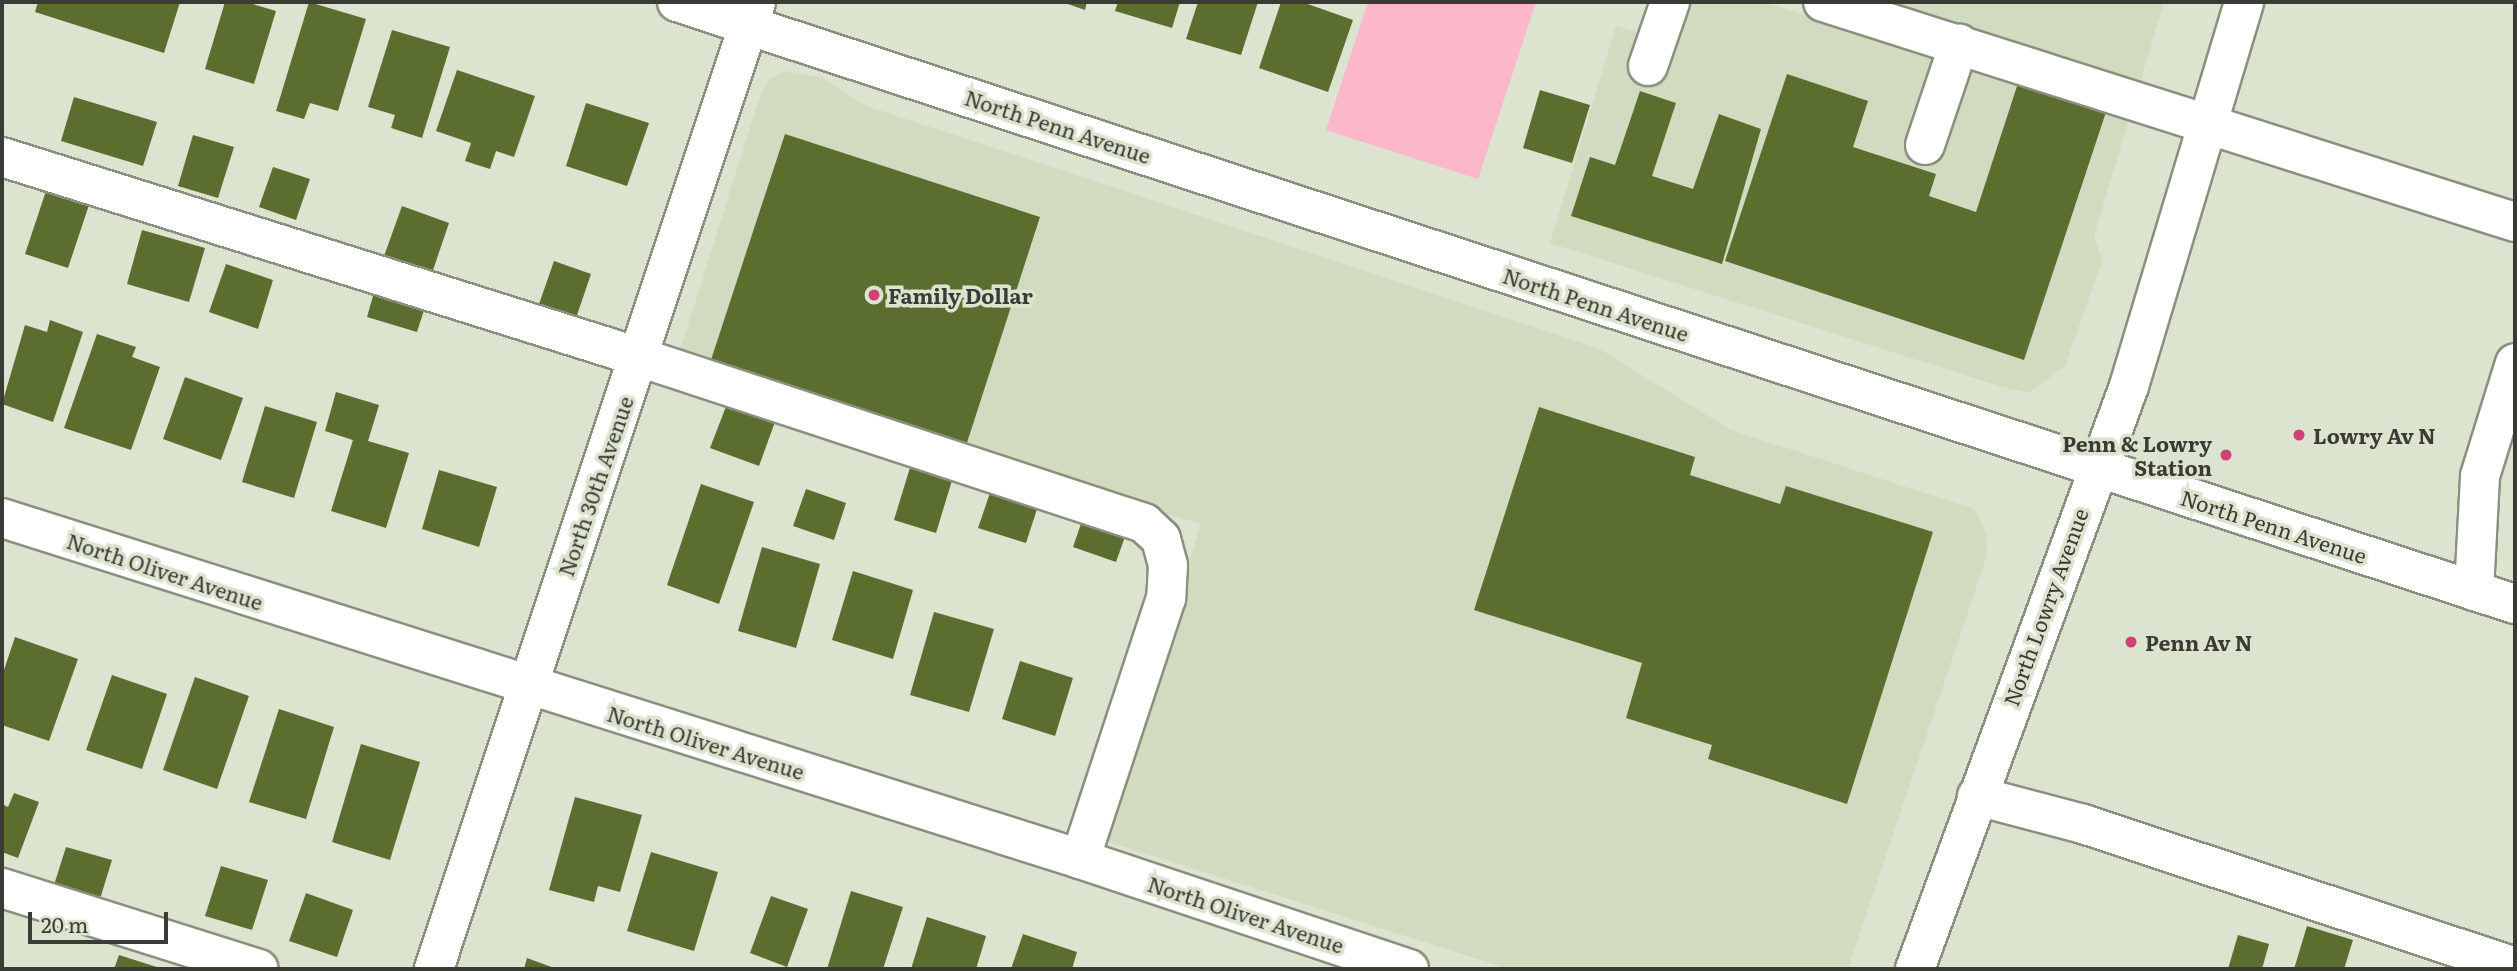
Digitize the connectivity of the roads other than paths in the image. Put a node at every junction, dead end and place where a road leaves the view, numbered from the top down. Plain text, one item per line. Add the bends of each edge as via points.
1 (677, 2) edge
2 (1670, 2) edge
3 (1823, 2) edge
4 (2244, 2) edge
5 (752, 13) edge
6 (1959, 44) junction
7 (1648, 66) dead end
8 (2210, 124) junction
9 (1925, 145) dead end
10 (2, 158) edge
11 (2515, 222) edge
12 (639, 357) junction
13 (2515, 363) edge
14 (2095, 469) junction
15 (2, 518) edge
16 (2474, 591) junction
17 (2515, 604) edge
18 (527, 687) junction
19 (1977, 796) junction
20 (1080, 859) junction
21 (2, 888) edge
22 (2515, 967) edge
23 (259, 969) edge
24 (433, 969) edge
25 (1409, 969) edge
26 (1915, 969) edge

1 - 5 main road, North Penn Avenue
2 - 7 main road
3 - 6 main road
4 - 8 main road, North Lowry Avenue
5 - 12 main road, North 30th Avenue
5 - 14 main road, North Penn Avenue
6 - 8 main road
6 - 9 main road
8 - 11 main road
8 - 14 main road, North Lowry Avenue via 2129,386
10 - 12 main road
12 - 18 main road, North 30th Avenue
12 - 20 main road via 1124,516 1144,523 1161,539 1168,565 1166,598
13 - 16 main road via 2480,475
14 - 16 main road, North Penn Avenue
14 - 19 main road, North Lowry Avenue
15 - 18 main road, North Oliver Avenue
16 - 17 main road, North Penn Avenue
18 - 20 main road, North Oliver Avenue
18 - 24 main road, North 30th Avenue
19 - 22 main road via 2083,824
19 - 26 main road, North Lowry Avenue
20 - 25 main road, North Oliver Avenue
21 - 23 main road

